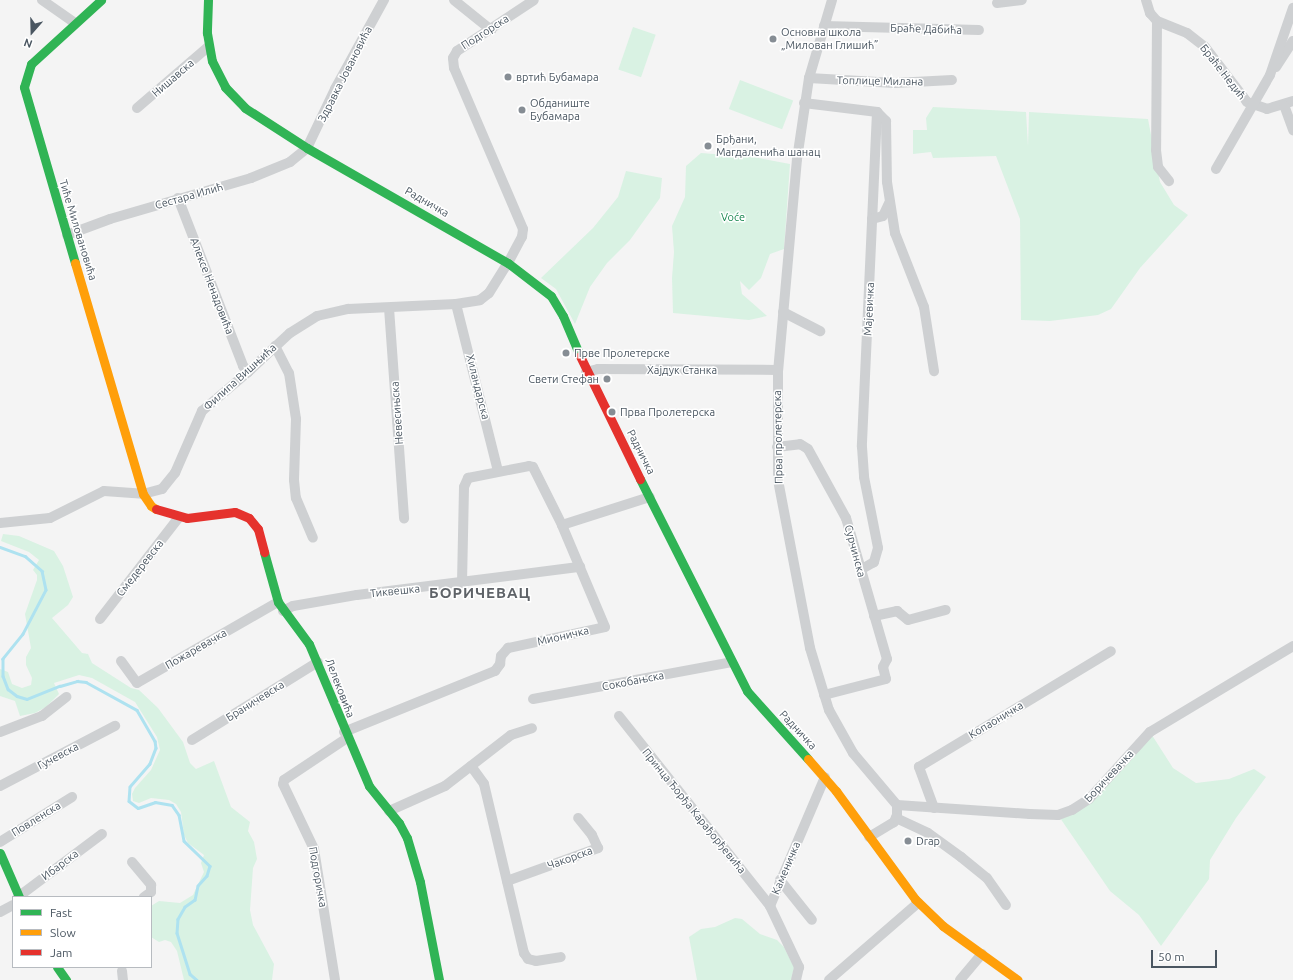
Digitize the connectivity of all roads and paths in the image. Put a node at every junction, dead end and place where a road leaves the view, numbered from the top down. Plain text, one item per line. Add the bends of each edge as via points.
1 (42, 0) edge
2 (101, 0) edge
3 (208, 0) edge
4 (384, 0) edge
5 (454, 0) edge
6 (534, 0) edge
7 (832, 0) edge
8 (1022, 0) edge
9 (1146, 0) edge
10 (997, 3) dead end
11 (1293, 8) edge
12 (1157, 21) junction
13 (75, 23) junction
14 (824, 26) junction
15 (491, 30) junction
16 (979, 30) dead end
17 (1293, 41) edge
18 (208, 47) junction
19 (457, 50) joint
20 (1270, 75) junction
21 (809, 78) junction
22 (952, 80) dead end
23 (804, 103) junction
24 (1288, 103) edge
25 (1253, 106) junction
26 (138, 108) dead end
27 (877, 112) junction
28 (1293, 130) edge
29 (307, 148) junction
30 (1216, 169) dead end
31 (1169, 181) dead end
32 (178, 198) junction
33 (889, 203) junction
34 (872, 219) junction
35 (67, 235) junction
36 (508, 263) junction
37 (456, 304) junction
38 (390, 308) junction
39 (783, 312) junction
40 (820, 331) dead end
41 (275, 346) junction
42 (778, 370) junction
43 (934, 371) dead end
44 (248, 372) junction
45 (586, 372) junction
46 (777, 447) junction
47 (498, 471) junction
48 (143, 494) junction
49 (650, 498) junction
50 (179, 517) junction
51 (404, 518) dead end
52 (0, 523) edge
53 (562, 525) junction
54 (313, 538) dead end
55 (580, 567) junction
56 (860, 570) junction
57 (462, 583) junction
58 (281, 606) junction
59 (946, 610) dead end
60 (874, 616) junction
61 (100, 619) dead end
62 (1293, 646) edge
63 (1111, 651) dead end
64 (121, 661) dead end
65 (318, 662) junction
66 (732, 662) junction
67 (824, 695) junction
68 (66, 697) dead end
69 (533, 699) dead end
70 (618, 716) dead end
71 (115, 726) dead end
72 (532, 728) dead end
73 (0, 732) edge
74 (346, 735) junction
75 (192, 740) dead end
76 (471, 766) junction
77 (825, 778) junction
78 (284, 780) joint
79 (0, 786) edge
80 (72, 797) dead end
81 (897, 805) junction
82 (934, 808) junction
83 (389, 810) junction
84 (578, 818) dead end
85 (896, 818) junction
86 (102, 834) dead end
87 (869, 837) junction
88 (0, 842) edge
89 (0, 853) edge
90 (132, 862) dead end
91 (780, 880) junction
92 (507, 881) junction
93 (18, 896) edge
94 (19, 896) edge
95 (145, 896) edge
96 (918, 903) junction
97 (1006, 905) dead end
98 (12, 906) edge
99 (770, 906) junction
100 (0, 912) edge
101 (812, 920) dead end
102 (982, 954) junction
103 (561, 957) dead end
104 (58, 968) edge
105 (65, 980) edge
106 (335, 980) edge
107 (439, 980) edge
108 (796, 980) edge
109 (829, 980) edge
110 (960, 980) edge
111 (1018, 980) edge

1 - 13 street
2 - 13 street, Тиће Миловановића
3 - 18 street, Радничка
4 - 29 street, Здравка Јовановића via 335,89
5 - 15 street
6 - 15 street, Подгорска
7 - 14 street, Прва пролетерска
8 - 10 street
9 - 12 street via 1150,13
11 - 20 street
12 - 25 street, Браће Недић via 1195,38 1215,60 1242,98
12 - 31 street via 1156,150 1158,167
13 - 35 street, Тиће Миловановића via 31,64 24,87
14 - 16 street, Браће Дабића
14 - 21 street, Прва пролетерска
15 - 19 street, Подгорска
17 - 20 street
18 - 26 street, Нишавска
18 - 29 street, Радничка via 219,76 235,98 261,119
19 - 36 street, Филипа Вишњића via 453,58 454,68 523,229 522,237
20 - 25 street
21 - 22 street, Топлице Милана via 887,82
21 - 23 street, Прва пролетерска
23 - 27 street
23 - 39 street, Прва пролетерска
24 - 25 street, Браће Недић via 1267,109
24 - 28 street
25 - 30 street
27 - 33 street via 886,122
27 - 34 street, Мајевичка
29 - 32 street, Сестара Илић via 277,169
29 - 36 street, Радничка
32 - 35 street, Сестара Илић
32 - 44 street, Алексе Ненадовића
33 - 34 street via 883,216
33 - 43 street via 901,253 925,313
34 - 56 street, Мајевичка via 862,447 864,477 878,548 874,562
35 - 48 street, Тиће Миловановића
36 - 37 street, Филипа Вишњића via 485,297
36 - 45 street, Радничка via 546,290 557,303
37 - 38 street, Филипа Вишњића
37 - 47 street, Хиландарска
38 - 41 street, Филипа Вишњића via 348,309 322,314 299,326
38 - 51 street, Невесињска
39 - 40 street
39 - 42 street, Прва пролетерска
41 - 44 street, Филипа Вишњића
41 - 54 street via 289,373 296,419 296,498
42 - 45 street, Хајдук Станка via 598,369
42 - 46 street, Прва пролетерска
44 - 48 street, Филипа Вишњића via 202,411 167,486 156,492
45 - 49 street, Радничка
46 - 56 street, Сурчинска via 800,444 808,449 846,518
46 - 67 street, Прва пролетерска via 783,515 810,648
47 - 53 street, Мионичка via 533,467
47 - 57 street via 468,478 465,482
48 - 50 street, Лелековића via 156,509
48 - 52 street, Филипа Вишњића via 104,491 50,518
49 - 53 street
49 - 66 street, Радничка
50 - 58 street, Лелековића via 230,512 244,515 253,521 258,529
50 - 61 street, Смедеревска
53 - 55 street, Мионичка
55 - 57 street, Тиквешка
55 - 74 street, Мионичка via 605,627 508,648 501,656 500,664 495,671
56 - 60 street, Сурчинска
57 - 58 street, Тиквешка
58 - 64 street, Пожаревачка via 137,683
58 - 65 street, Лелековића via 305,636
59 - 60 street via 908,620 897,611
60 - 67 street, Сурчинска via 887,659 883,667 886,679
62 - 82 street, Боричевачка via 1150,732 1089,799 1072,810 1058,815
63 - 82 street, Копаоничка via 919,767
65 - 74 street, Лелековића
65 - 75 street, Браничевска
66 - 69 street, Сокобањска
66 - 77 street, Радничка via 757,703
67 - 81 street, Прва пролетерска via 843,738
68 - 73 street via 42,716
70 - 99 street, Принца Ђорђа Карађорђевића
71 - 79 street, Гучевска
72 - 76 street via 511,735
74 - 78 street, Мионичка
74 - 83 street, Лелековића via 369,786
76 - 83 street via 445,786
76 - 92 street via 484,784 502,871
77 - 87 street, Радничка
77 - 91 street, Каменичка
78 - 106 street, Подгоричка via 284,788 314,848
80 - 88 street, Повленска
81 - 82 street, Боричевачка
81 - 85 street
83 - 107 street, Лелековића via 403,830 414,860
84 - 92 street, Чакорска via 592,835 598,848
85 - 87 street via 892,824
85 - 97 street via 928,833 966,861 987,878
86 - 94 street, Ибарска
87 - 96 street, Радничка
89 - 93 street
90 - 95 street via 151,885 151,892
91 - 99 street, Каменичка
91 - 101 street
92 - 103 street via 526,957 536,961
96 - 102 street, Радничка
96 - 109 street
98 - 100 street
99 - 108 street, Каменичка via 799,967
102 - 110 street
102 - 111 street, Радничка
104 - 105 street

